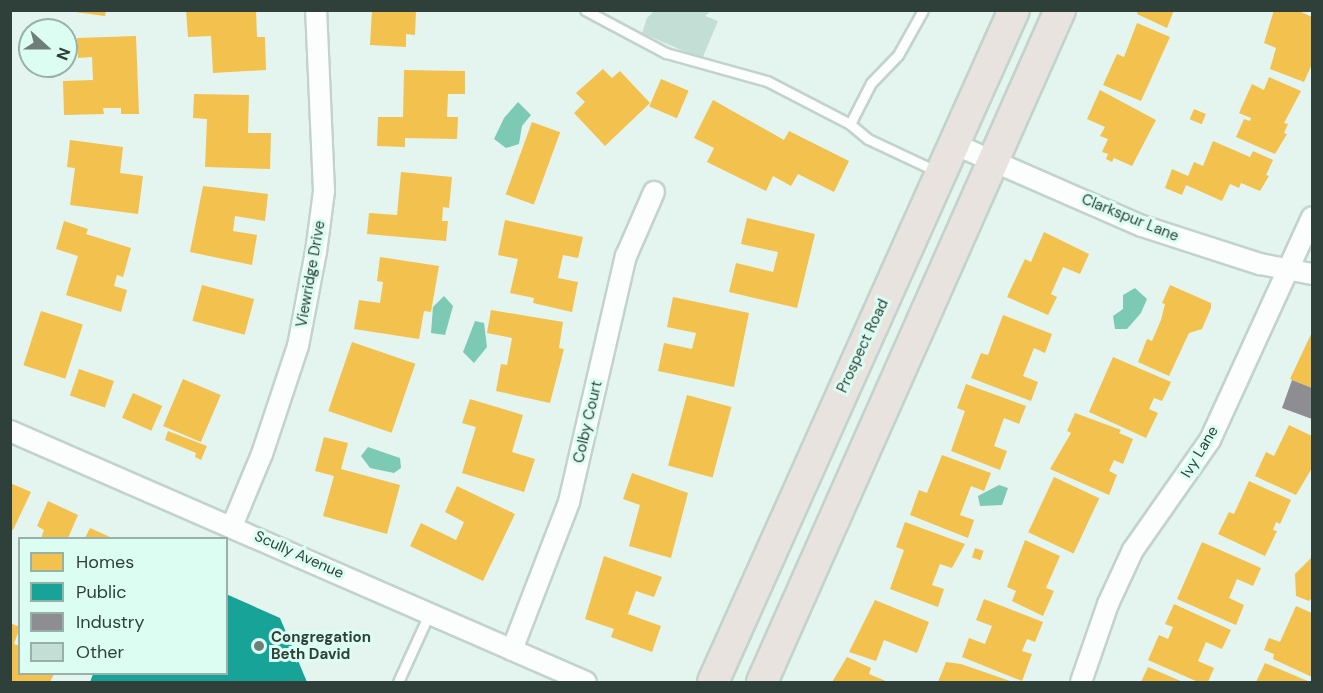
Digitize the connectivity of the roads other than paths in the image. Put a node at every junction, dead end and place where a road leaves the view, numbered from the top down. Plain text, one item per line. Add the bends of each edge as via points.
1 (316, 10) edge
2 (585, 10) edge
3 (923, 10) edge
4 (1014, 10) edge
5 (1060, 10) edge
6 (850, 124) junction
7 (954, 144) junction
8 (995, 161) junction
9 (941, 173) junction
10 (654, 192) dead end
11 (1312, 217) edge
12 (1289, 270) junction
13 (1312, 274) edge
14 (10, 431) edge
15 (232, 526) junction
16 (429, 614) junction
17 (512, 650) junction
18 (398, 682) edge
19 (586, 682) edge
20 (713, 682) edge
21 (762, 682) edge
22 (1081, 682) edge

1 - 15 street, Viewridge Drive via 324,191 316,252 298,346 262,454
2 - 6 lane via 666,53 767,81
3 - 6 lane via 898,55 871,83
4 - 7 main road, Prospect Road
5 - 8 main road
6 - 9 lane via 868,139
7 - 8 street, Clarkspur Lane
7 - 9 main road, Prospect Road
8 - 12 street, Clarkspur Lane via 1142,226
8 - 21 main road
9 - 20 main road, Prospect Road
10 - 17 street, Colby Court via 626,256 569,502
11 - 12 street, Ivy Lane
12 - 13 street, Clarkspur Lane
12 - 22 street, Ivy Lane via 1210,440 1133,550 1108,604
14 - 15 street, Scully Avenue
15 - 16 street, Scully Avenue
16 - 17 street, Scully Avenue
16 - 18 lane
17 - 19 street, Scully Avenue

